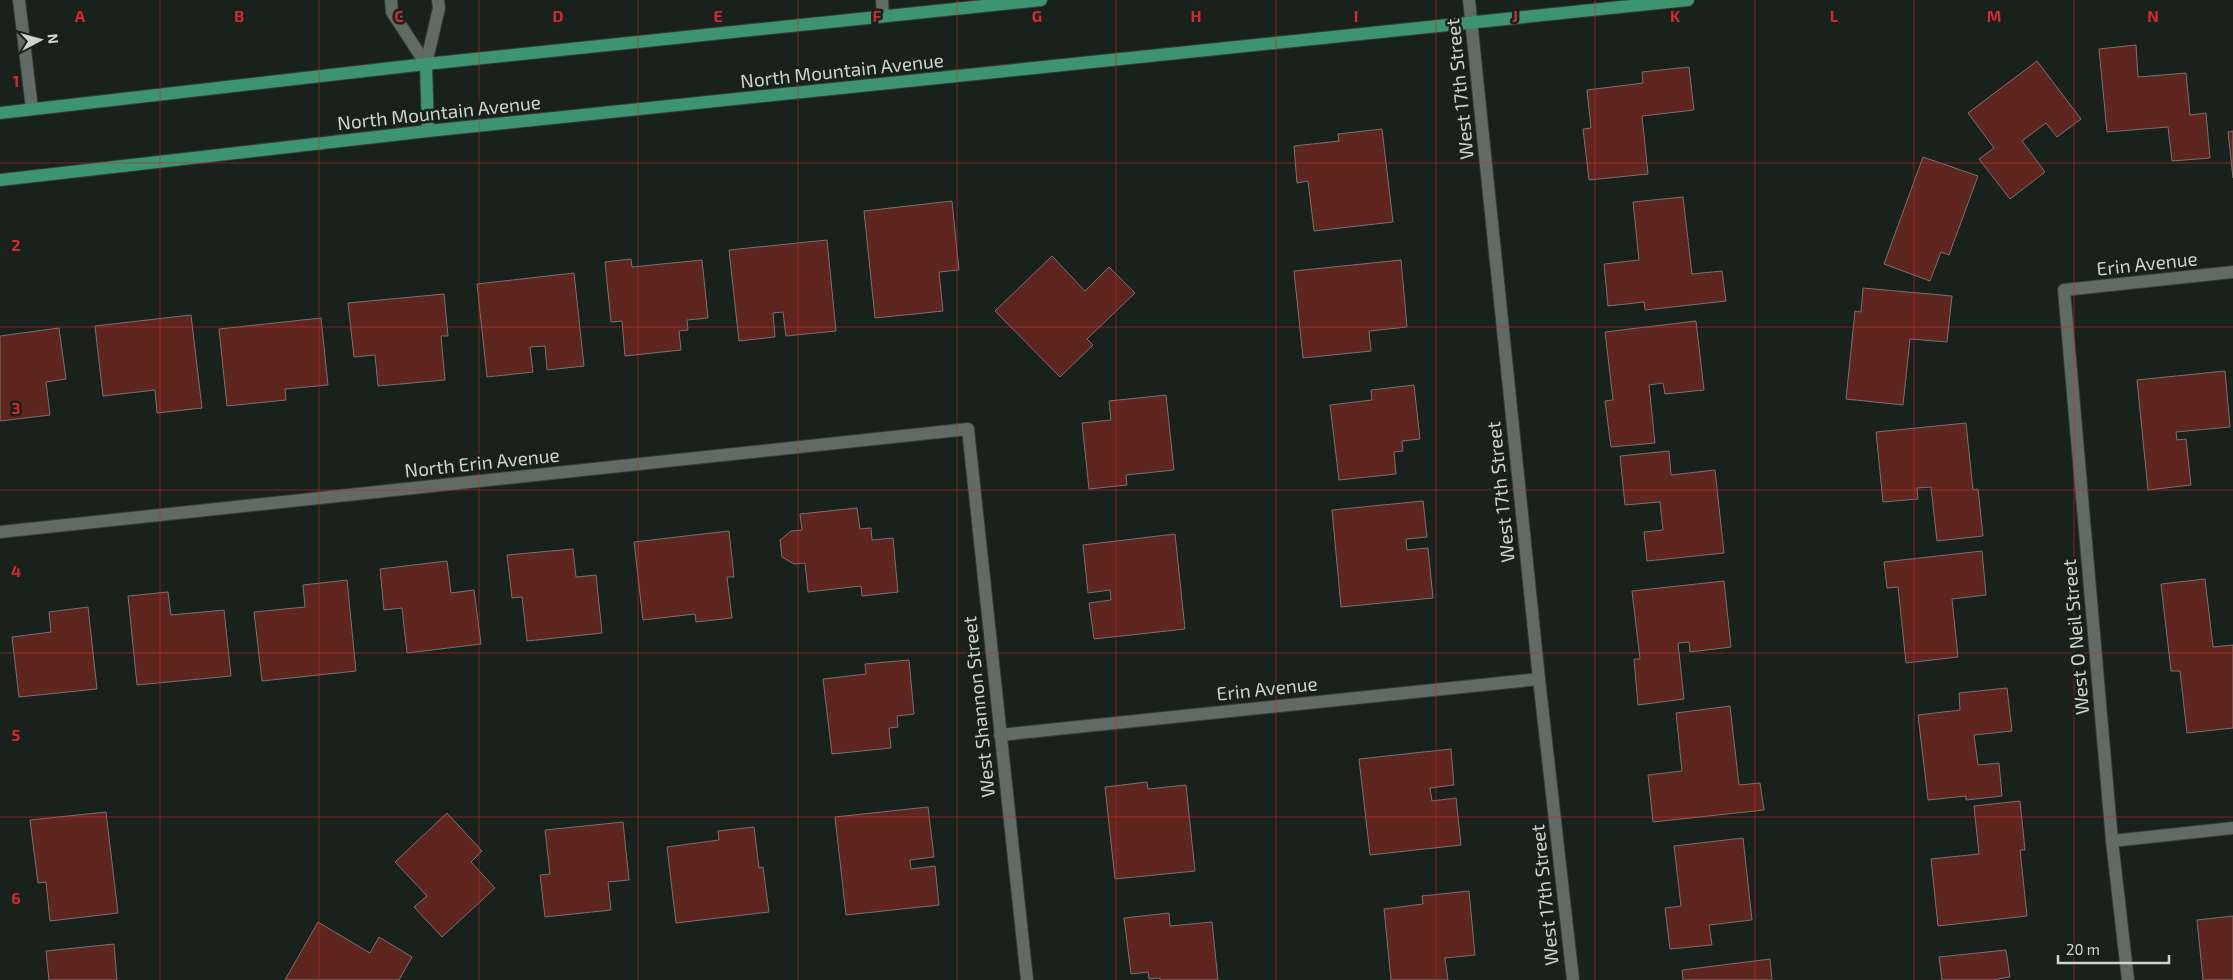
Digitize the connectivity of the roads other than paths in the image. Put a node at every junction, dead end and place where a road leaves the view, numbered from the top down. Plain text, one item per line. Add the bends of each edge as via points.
1 (20, 0) edge
2 (391, 0) edge
3 (438, 0) edge
4 (882, 0) edge
5 (1041, 0) edge
6 (1469, 0) edge
7 (1688, 0) edge
8 (883, 16) junction
9 (1471, 23) junction
10 (426, 64) junction
11 (32, 109) junction
12 (0, 113) edge
13 (428, 131) junction
14 (0, 180) edge
15 (2233, 272) edge
16 (2064, 290) joint
17 (968, 429) joint
18 (0, 532) edge
19 (1539, 679) junction
20 (1000, 735) junction
21 (2233, 828) edge
22 (2112, 841) junction
23 (1027, 980) edge
24 (1573, 980) edge
25 (2128, 980) edge

1 - 11 street
2 - 10 street via 392,12
3 - 10 street
4 - 8 street
5 - 8 main road
6 - 9 street, West 17th Street
7 - 9 main road, North Mountain Avenue
8 - 10 main road
9 - 13 main road, North Mountain Avenue
9 - 19 street, West 17th Street
10 - 11 main road
10 - 13 main road
11 - 12 main road
13 - 14 main road, North Mountain Avenue
15 - 16 street, Erin Avenue
16 - 22 street, West O Neil Street
17 - 18 street, North Erin Avenue
17 - 20 street, West Shannon Street
19 - 20 street, Erin Avenue
19 - 24 street, West 17th Street
20 - 23 street, West Shannon Street
21 - 22 street
22 - 25 street, West O Neil Street

